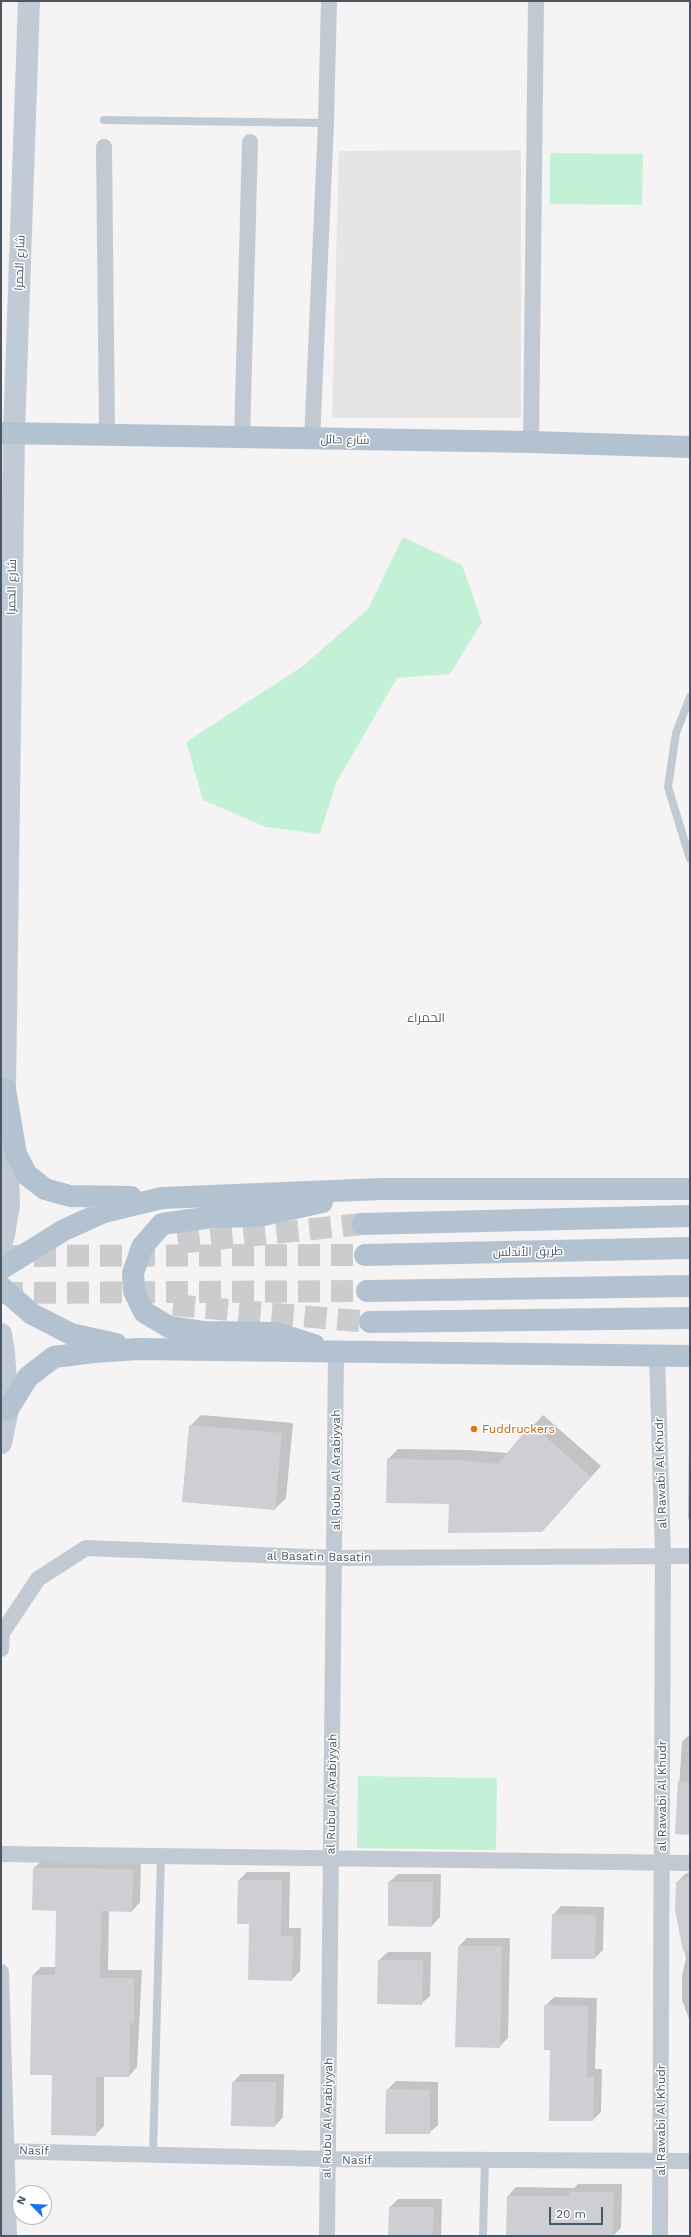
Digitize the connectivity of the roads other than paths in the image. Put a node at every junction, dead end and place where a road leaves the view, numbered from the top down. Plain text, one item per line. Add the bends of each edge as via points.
1 (28, 1) edge
2 (329, 1) edge
3 (536, 1) edge
4 (104, 120) dead end
5 (326, 123) junction
6 (250, 142) dead end
7 (104, 147) dead end
8 (8, 433) edge
9 (107, 435) junction
10 (242, 439) junction
11 (312, 440) junction
12 (530, 442) junction
13 (690, 447) edge
14 (690, 697) edge
15 (690, 859) edge
16 (5, 1089) junction
17 (382, 1189) junction
18 (690, 1189) edge
19 (162, 1198) junction
20 (690, 1216) edge
21 (362, 1224) tunnel mouth
22 (1, 1244) edge
23 (690, 1248) edge
24 (366, 1255) tunnel mouth
25 (1, 1269) edge
26 (690, 1286) edge
27 (1, 1287) edge
28 (367, 1291) tunnel mouth
29 (690, 1318) edge
30 (370, 1322) tunnel mouth
31 (1, 1334) edge
32 (137, 1349) junction
33 (336, 1352) junction
34 (690, 1356) edge
35 (657, 1357) junction
36 (8, 1409) junction
37 (1, 1443) edge
38 (663, 1555) junction
39 (690, 1556) edge
40 (336, 1558) junction
41 (1, 1649) edge
42 (1, 1854) edge
43 (161, 1856) junction
44 (331, 1858) junction
45 (662, 1862) junction
46 (690, 1863) edge
47 (1, 1972) edge
48 (3, 2151) edge
49 (153, 2155) junction
50 (327, 2159) junction
51 (485, 2160) junction
52 (661, 2161) junction
53 (690, 2161) edge
54 (9, 2236) edge
55 (326, 2236) edge
56 (483, 2236) edge
57 (660, 2236) edge

1 - 8 main road, شارع الحمرا
2 - 5 street
3 - 12 street
4 - 5 lane
5 - 11 street
6 - 10 street
7 - 9 street
8 - 9 main road, شارع حائل
8 - 16 main road, شارع الحمرا
9 - 10 main road, شارع حائل
10 - 11 main road, شارع حائل
11 - 12 main road, شارع حائل
12 - 13 main road, شارع حائل
14 - 15 lane via 676,732 668,787
16 - 19 main road via 16,1154 27,1175 45,1189 70,1196
16 - 22 main road, شارع الحمرا via 9,1204
17 - 18 main road
17 - 19 main road
17 - 33 main road via 259,1216 212,1217 162,1224 142,1248 133,1273 134,1291 144,1312 169,1327 203,1332 276,1333
19 - 25 main road via 104,1212 64,1230
20 - 21 main road
23 - 24 main road, طريق الأندلس
26 - 28 main road
27 - 32 main road via 32,1314 71,1334
29 - 30 main road
31 - 36 main road
32 - 33 main road
32 - 36 main road via 54,1357 28,1377
33 - 35 main road
33 - 40 street, al Rubu Al Arabiyyah
34 - 35 main road
35 - 38 street, al Rawabi Al Khudr
36 - 37 main road
38 - 39 street, al Basatin Basatin
38 - 40 street, al Basatin Basatin
38 - 45 street, al Rawabi Al Khudr
40 - 41 street, al Basatin Basatin via 86,1548 38,1579 2,1633
40 - 44 street, al Rubu Al Arabiyyah
42 - 43 street
43 - 44 street
43 - 49 lane
44 - 45 street
44 - 50 street, al Rubu Al Arabiyyah
45 - 46 street
45 - 52 street, al Rawabi Al Khudr
47 - 48 street
48 - 49 street, Nasif
48 - 54 street
49 - 50 street, Nasif
50 - 51 street, Nasif
50 - 55 street, al Rubu Al Arabiyyah
51 - 52 street, Nasif
51 - 56 lane
52 - 53 street, Nasif
52 - 57 street, al Rawabi Al Khudr

